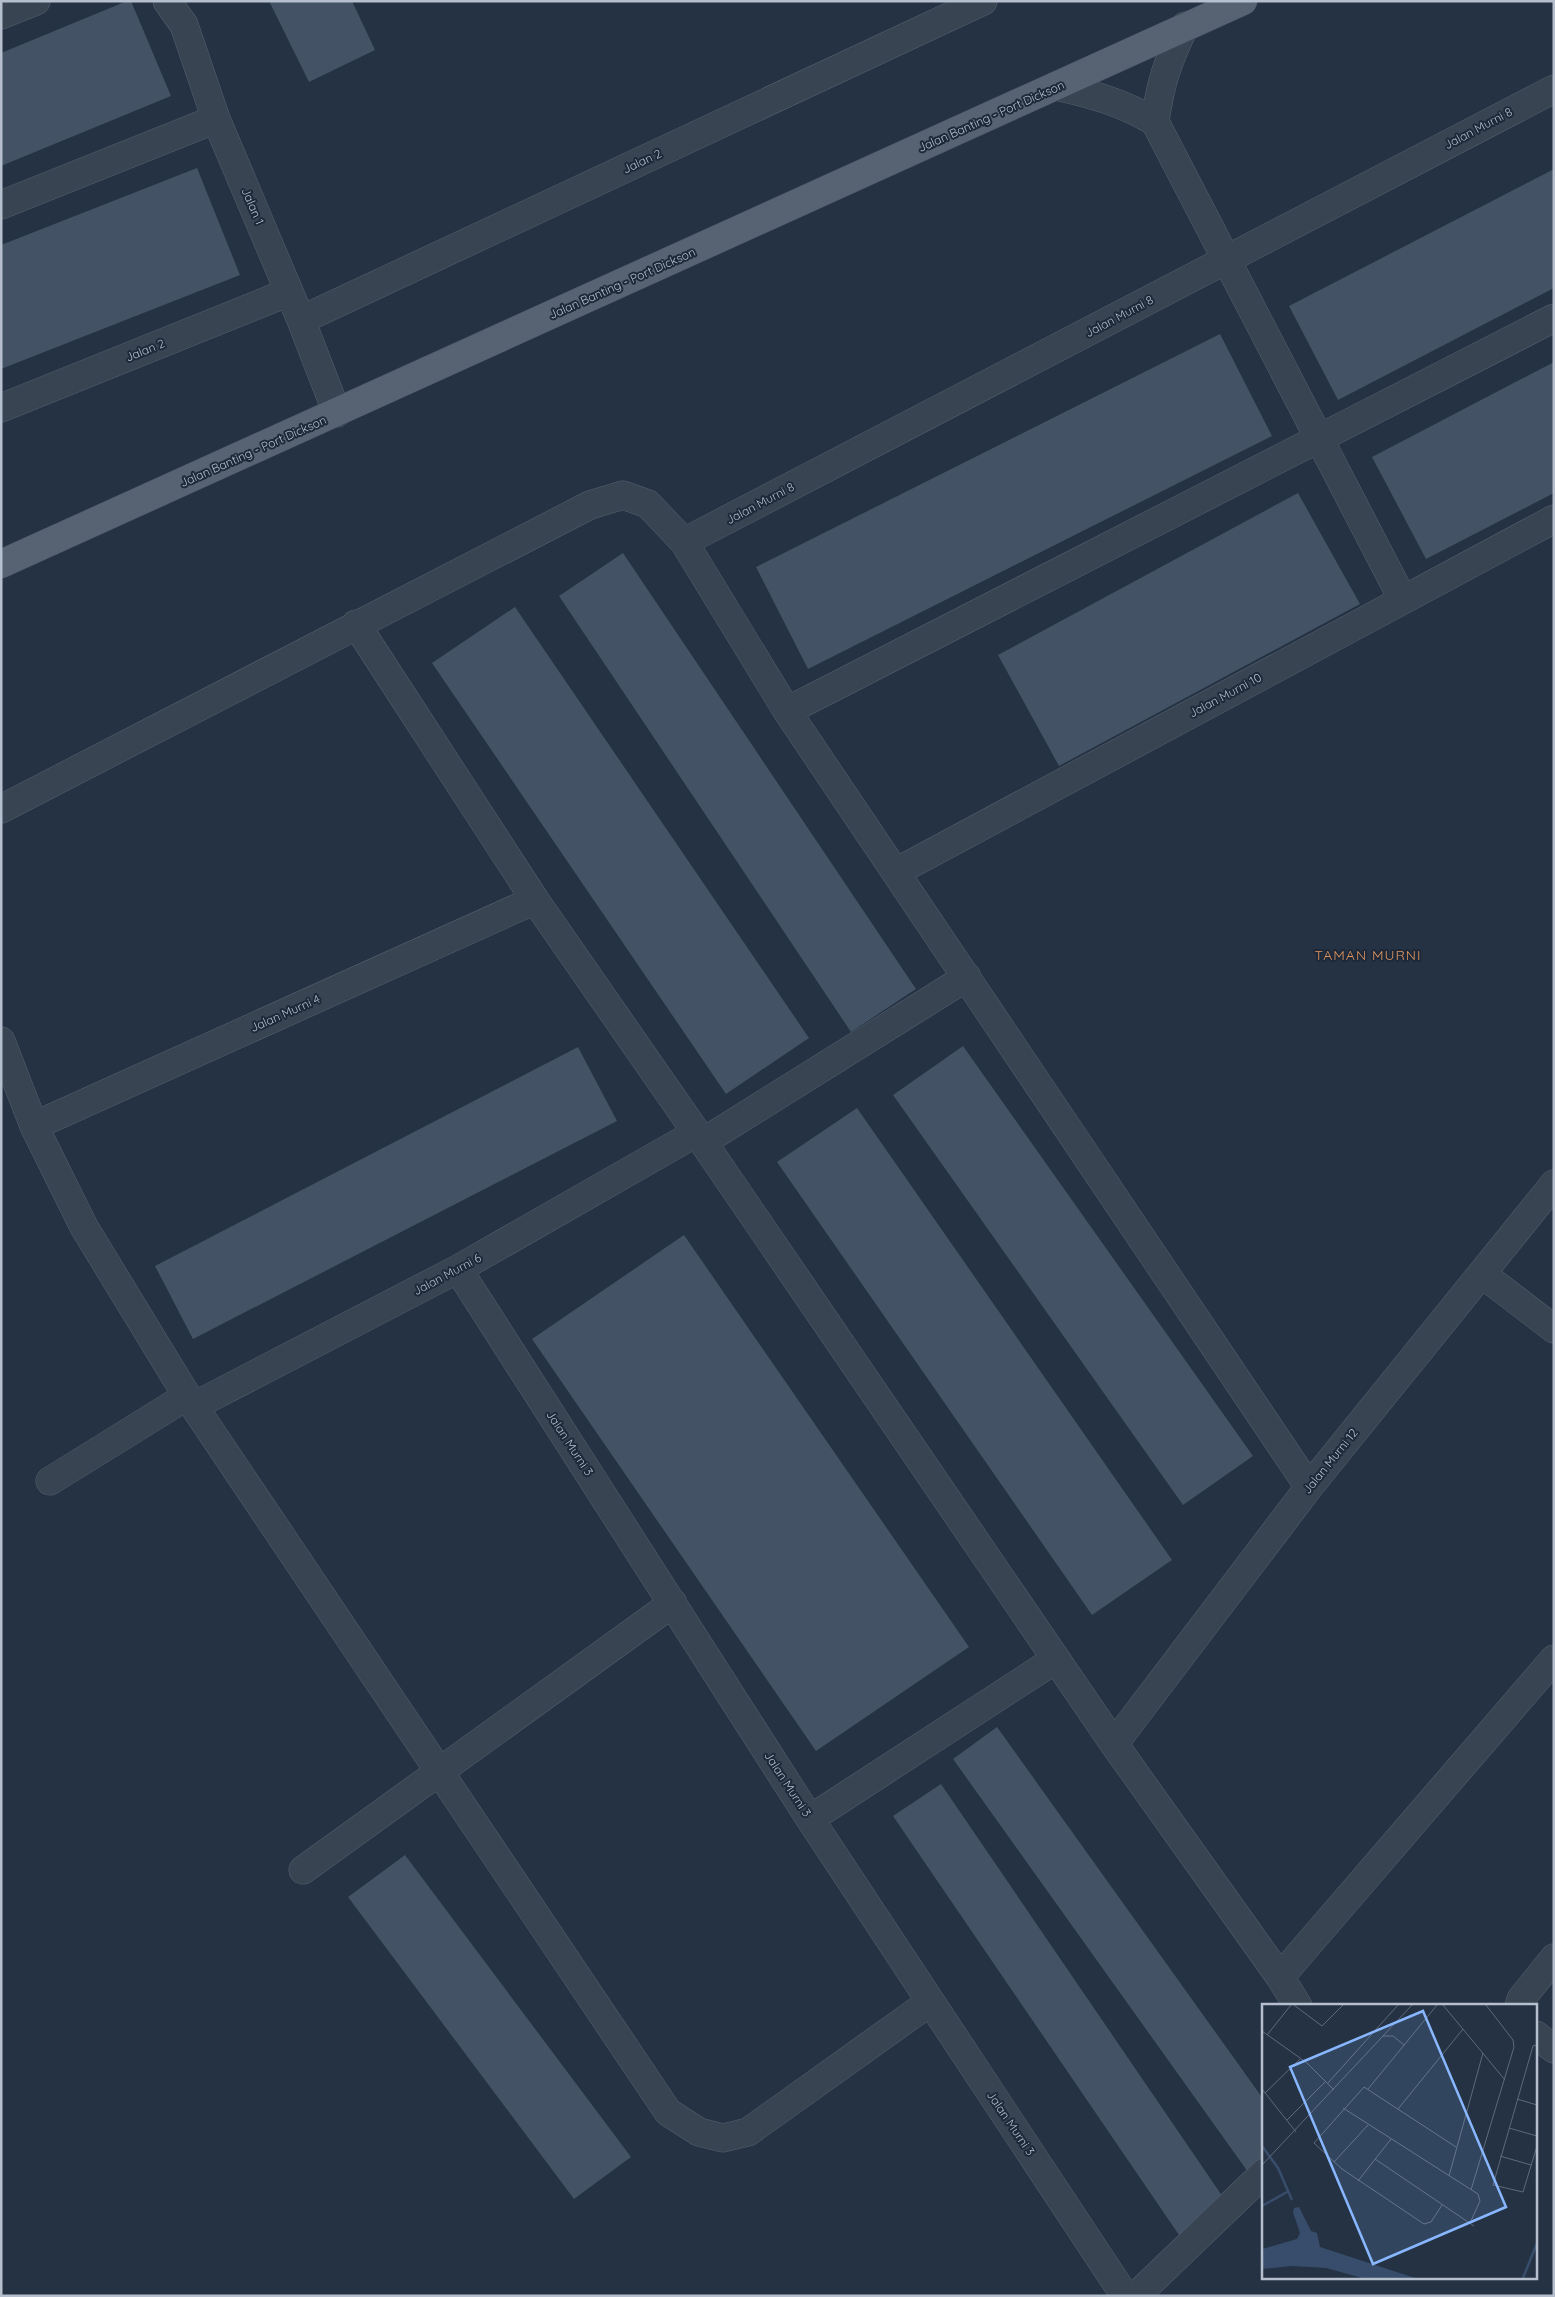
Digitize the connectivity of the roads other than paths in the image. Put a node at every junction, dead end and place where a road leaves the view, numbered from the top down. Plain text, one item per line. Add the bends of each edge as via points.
1 (36, 1) edge
2 (167, 1) edge
3 (983, 1) edge
4 (1243, 1) edge
5 (1, 15) edge
6 (1185, 26) junction
7 (1056, 86) junction
8 (1554, 89) edge
9 (216, 119) junction
10 (1155, 122) junction
11 (1, 205) edge
12 (1226, 260) junction
13 (289, 292) junction
14 (1554, 318) edge
15 (301, 320) junction
16 (1, 408) edge
17 (337, 413) junction
18 (1319, 438) junction
19 (1554, 519) edge
20 (684, 542) junction
21 (1, 564) edge
22 (1404, 600) junction
23 (356, 624) junction
24 (787, 711) junction
25 (1, 809) edge
26 (896, 872) junction
27 (535, 900) junction
28 (967, 977) junction
29 (1, 1041) edge
30 (34, 1126) junction
31 (700, 1137) junction
32 (1554, 1184) edge
33 (458, 1269) junction
34 (1482, 1274) junction
35 (1554, 1329) edge
36 (190, 1401) junction
37 (50, 1481) dead end
38 (1308, 1487) junction
39 (673, 1603) junction
40 (1056, 1659) junction
41 (1554, 1659) edge
42 (1114, 1744) junction
43 (440, 1770) junction
44 (810, 1819) junction
45 (303, 1870) dead end
46 (1554, 1958) edge
47 (1280, 1977) junction
48 (930, 2002) junction
49 (1297, 2004) edge
50 (1520, 2004) edge
51 (1538, 2037) edge
52 (1554, 2049) edge
53 (1262, 2175) edge
54 (1125, 2296) edge
55 (1136, 2296) edge

1 - 5 street
2 - 9 street, Jalan 1 via 184,25
3 - 15 street, Jalan 2
4 - 6 main road, Jalan Banting - Port Dickson
6 - 7 main road, Jalan Banting - Port Dickson
6 - 10 street via 1164,71
7 - 10 street via 1101,96
7 - 17 main road, Jalan Banting - Port Dickson
8 - 12 street, Jalan Murni 8
9 - 11 street
9 - 13 street, Jalan 1
10 - 12 street
12 - 18 street
12 - 20 street, Jalan Murni 8
13 - 15 street, Jalan 1
13 - 16 street, Jalan 2
14 - 18 street
15 - 17 street, Jalan 1
17 - 21 main road, Jalan Banting - Port Dickson
18 - 22 street
18 - 24 street
19 - 22 street, Jalan Murni 10
20 - 23 street via 648,504 623,495 590,505
20 - 24 street
22 - 26 street, Jalan Murni 10
23 - 25 street
23 - 27 street
24 - 26 street
26 - 28 street
27 - 30 street, Jalan Murni 4
27 - 31 street
28 - 31 street, Jalan Murni 6
28 - 38 street
29 - 30 street
30 - 36 street via 84,1227
31 - 33 street, Jalan Murni 6
31 - 40 street
32 - 34 street, Jalan Murni 12
33 - 36 street, Jalan Murni 6
33 - 39 street, Jalan Murni 3
34 - 35 street
34 - 38 street, Jalan Murni 12
36 - 37 street, Jalan Murni 6
36 - 43 street
38 - 42 street, Jalan Murni 12
39 - 43 street
39 - 44 street, Jalan Murni 3
40 - 42 street
40 - 44 street
41 - 47 street
42 - 47 street
43 - 45 street
43 - 48 street via 668,2112 699,2132 724,2138 748,2132
44 - 48 street, Jalan Murni 3
46 - 50 street
47 - 49 street
48 - 54 street, Jalan Murni 3
51 - 52 street
53 - 55 street

